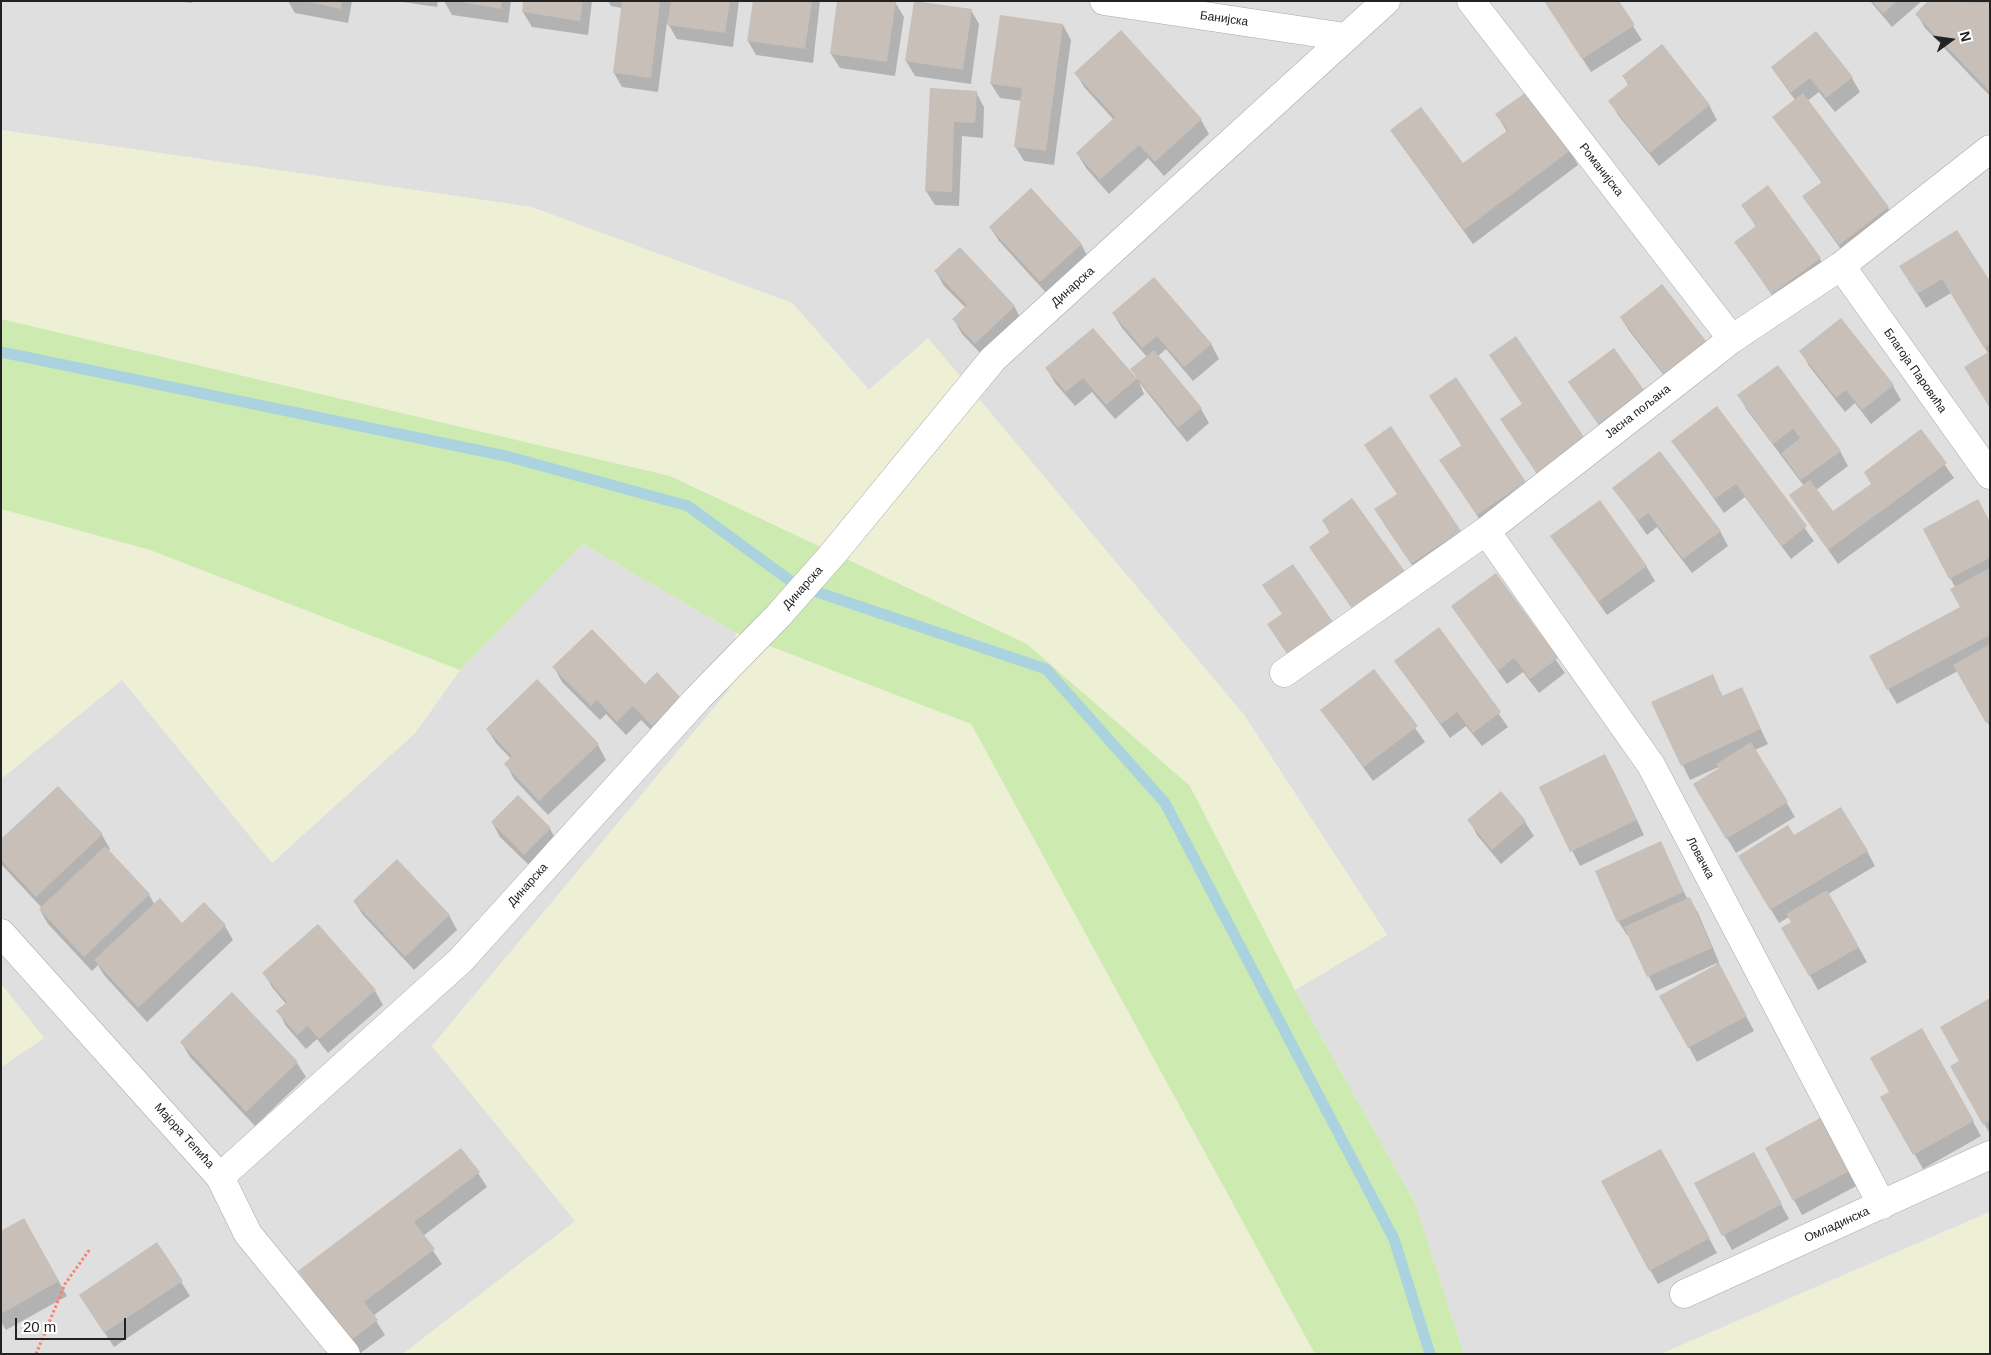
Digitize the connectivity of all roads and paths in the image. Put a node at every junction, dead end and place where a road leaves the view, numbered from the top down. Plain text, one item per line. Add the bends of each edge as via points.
1 (1104, 1) edge
2 (1386, 1) edge
3 (1471, 1) edge
4 (1345, 36) junction
5 (1990, 149) edge
6 (1841, 266) junction
7 (1732, 339) junction
8 (1990, 476) edge
9 (1486, 531) junction
10 (1284, 673) dead end
11 (1, 933) edge
12 (1990, 1155) edge
13 (220, 1177) junction
14 (1882, 1205) junction
15 (90, 1249) dead end
16 (1684, 1294) dead end
17 (36, 1354) edge
18 (346, 1354) edge

1 - 4 street, Банијска
2 - 4 street, Динарска
3 - 7 street, Романијска
4 - 13 street, Динарска via 993,359 832,555 461,960
5 - 6 street, Јасна пољана
6 - 7 street, Јасна пољана
6 - 8 street, Благоја Паровића
7 - 9 street, Јасна пољана
9 - 10 street, Јасна пољана
9 - 14 street, Ловачка via 1651,765
11 - 13 street, Мајора Тепића
12 - 14 street, Омладинска
13 - 18 street, Мајора Тепића via 248,1234
14 - 16 street, Омладинска
15 - 17 path via 65,1284

